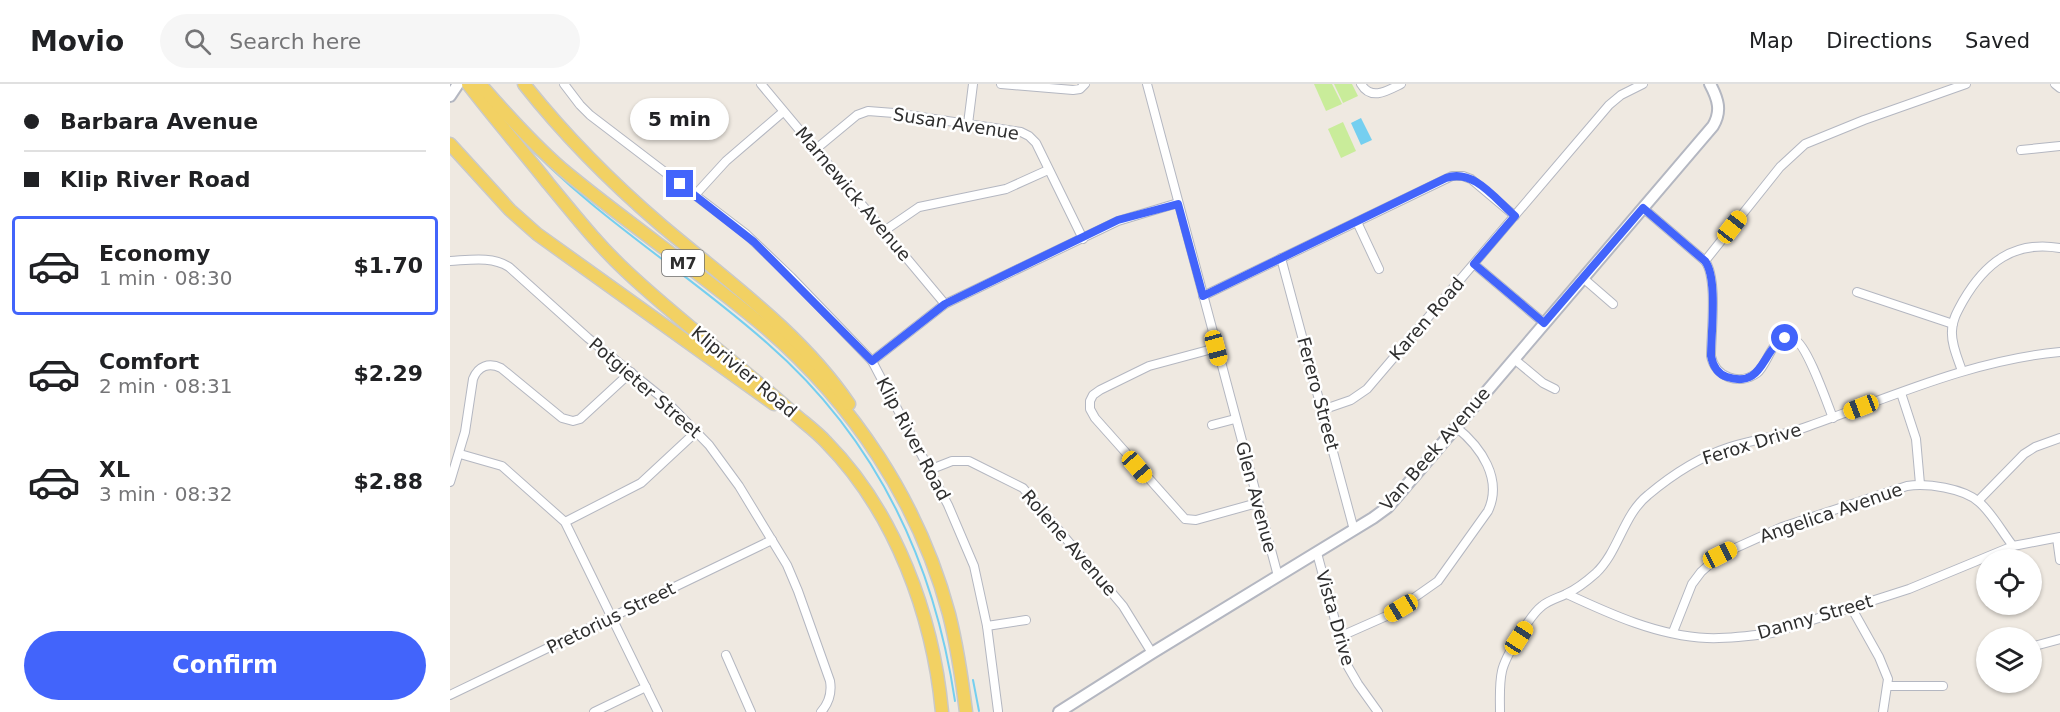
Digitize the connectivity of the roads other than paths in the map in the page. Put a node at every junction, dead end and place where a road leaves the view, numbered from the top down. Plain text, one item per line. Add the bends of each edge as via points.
1 (469, 84) edge
2 (524, 84) edge
3 (564, 84) edge
4 (761, 84) edge
5 (973, 84) edge
6 (1001, 84) edge
7 (1085, 84) edge
8 (1147, 84) edge
9 (1361, 84) edge
10 (1401, 84) edge
11 (1643, 84) edge
12 (1966, 84) edge
13 (2055, 84) edge
14 (1712, 85) edge
15 (2060, 88) edge
16 (450, 96) edge
17 (783, 112) junction
18 (968, 124) junction
19 (450, 144) edge
20 (2060, 146) edge
21 (816, 150) junction
22 (2021, 150) dead end
23 (1048, 170) junction
24 (695, 195) junction
25 (1178, 204) junction
26 (1643, 208) junction
27 (1515, 216) junction
28 (1357, 222) junction
29 (884, 231) junction
30 (1083, 239) junction
31 (2060, 248) edge
32 (1281, 258) junction
33 (450, 261) edge
34 (1705, 261) junction
35 (1474, 264) junction
36 (1379, 269) dead end
37 (1583, 278) junction
38 (1857, 292) dead end
39 (1203, 296) junction
40 (945, 304) junction
41 (1613, 304) dead end
42 (1544, 323) junction
43 (1953, 324) junction
44 (1216, 348) junction
45 (2060, 352) edge
46 (1514, 359) junction
47 (872, 361) junction
48 (1962, 371) junction
49 (631, 372) junction
50 (1555, 389) dead end
51 (1901, 393) junction
52 (1322, 410) junction
53 (1235, 418) junction
54 (1833, 418) junction
55 (1212, 425) dead end
56 (808, 426) junction
57 (1456, 427) junction
58 (697, 431) junction
59 (2060, 438) edge
60 (876, 452) junction
61 (460, 454) junction
62 (929, 470) junction
63 (450, 482) edge
64 (1920, 484) junction
65 (1978, 501) junction
66 (1257, 504) junction
67 (565, 522) junction
68 (1354, 530) junction
69 (2059, 538) edge
70 (772, 540) junction
71 (2013, 546) junction
72 (1317, 553) junction
73 (2060, 560) edge
74 (1278, 576) junction
75 (1567, 594) junction
76 (1851, 607) junction
77 (612, 617) junction
78 (1026, 620) dead end
79 (987, 626) junction
80 (1673, 632) junction
81 (1339, 637) junction
82 (2060, 639) edge
83 (2042, 644) edge
84 (1152, 653) junction
85 (726, 655) dead end
86 (961, 671) junction
87 (1888, 686) junction
88 (1944, 686) dead end
89 (646, 687) junction
90 (450, 695) edge
91 (943, 710) edge
92 (998, 711) edge
93 (594, 712) edge
94 (658, 712) edge
95 (751, 712) edge
96 (821, 712) edge
97 (966, 712) edge
98 (975, 712) edge
99 (1059, 712) edge
100 (1377, 712) edge
101 (1500, 712) edge
102 (1883, 712) edge

1 - 16 street
1 - 56 main road, Kliprivier Road / M7 via 623,269
1 - 60 main road, M7 via 563,170 786,347 819,380
2 - 60 main road via 567,135 629,196 790,334 847,400 870,435
3 - 24 street, Klip River Road via 590,115
4 - 17 street, Marnewick Avenue
5 - 18 street
6 - 7 street via 1073,90
8 - 25 street, Glen Avenue
9 - 10 street via 1374,94
11 - 27 street, Karen Road via 1609,105
12 - 34 street via 1804,144 1780,167
13 - 15 street
14 - 26 street, Van Beek Avenue via 1719,106 1713,126
17 - 21 street, Marnewick Avenue
17 - 24 street via 726,161
18 - 21 street, Susan Avenue via 868,111 857,115
18 - 23 street, Susan Avenue via 1025,134 1036,143
19 - 56 main road via 537,234
20 - 22 street
21 - 29 street, Marnewick Avenue
23 - 29 street via 1006,189 919,207
23 - 30 street, Susan Avenue
24 - 47 street, Klip River Road via 764,250
25 - 30 street via 1124,218
25 - 39 street, Glen Avenue
26 - 34 street
26 - 37 street, Van Beek Avenue
27 - 28 street via 1471,179 1457,175
27 - 35 street, Karen Road
28 - 32 street
28 - 36 street
29 - 40 street, Marnewick Avenue
30 - 40 street
31 - 43 street via 2024,247 1999,260 1976,279
32 - 39 street
32 - 52 street, Ferero Street
33 - 49 street, Potgieter Street via 504,264
34 - 54 street via 1712,278 1711,356 1716,370 1732,378 1751,376 1780,340 1795,340 1805,352
35 - 42 street
35 - 52 street, Karen Road via 1362,394
37 - 41 street
37 - 42 street, Van Beek Avenue
38 - 43 street
39 - 44 street, Glen Avenue
40 - 47 street
42 - 46 street, Van Beek Avenue
43 - 48 street via 1952,337
44 - 53 street, Glen Avenue
44 - 66 street via 1156,363 1107,386 1093,395 1090,409 1185,519 1196,520
45 - 48 street, Ferox Drive
46 - 50 street
46 - 57 street, Van Beek Avenue
47 - 62 street, Klip River Road
48 - 51 street, Ferox Drive
49 - 58 street, Potgieter Street
49 - 61 street via 583,417 573,421 562,418 501,368 483,367 473,379
51 - 54 street, Ferox Drive
51 - 64 street via 1916,439
52 - 68 street, Ferero Street
53 - 55 street, Glen Avenue
53 - 66 street, Glen Avenue
54 - 75 street, Ferox Drive via 1730,447 1679,471 1639,502 1605,562
56 - 91 main road, Kliprivier Road / M7 via 856,476 892,533 921,609
57 - 68 street, Van Beek Avenue via 1388,507
57 - 81 street via 1477,447 1488,467 1493,490 1488,511 1438,581 1390,614
58 - 67 street via 641,483
58 - 70 street, Potgieter Street via 725,465
59 - 65 street via 2024,454
60 - 86 main road, M7 via 899,489 927,549 950,616
61 - 63 street
61 - 67 street via 502,466
62 - 79 street, Klip River Road via 974,566
62 - 84 street, Rolene Avenue via 952,461 969,461 1023,488 1124,606
64 - 65 street, Angelica Avenue
64 - 80 street, Angelica Avenue via 1782,527 1720,555 1692,584
65 - 71 street
66 - 74 street, Glen Avenue
67 - 77 street
68 - 72 street, Van Beek Avenue
69 - 71 street, Danny Street
69 - 73 street
70 - 77 street, Pretorius Street
70 - 96 street, Potgieter Street via 793,577 829,676 830,695
71 - 76 street, Danny Street via 1930,581
72 - 74 street, Van Beek Avenue
72 - 81 street, Vista Drive
74 - 84 street, Van Beek Avenue
75 - 80 street, Danny Street via 1626,620
75 - 101 street, Ferox Drive via 1538,609 1511,651 1502,672
76 - 80 street, Danny Street via 1772,633 1706,638
76 - 87 street via 1879,657
77 - 89 street
77 - 90 street, Pretorius Street
78 - 79 street
79 - 92 street, Klip River Road
81 - 100 street, Vista Drive via 1351,672
82 - 83 street
84 - 99 street, Van Beek Avenue
85 - 95 street
86 - 97 main road, M7
86 - 98 main road
87 - 88 street
87 - 102 street
89 - 93 street
89 - 94 street

